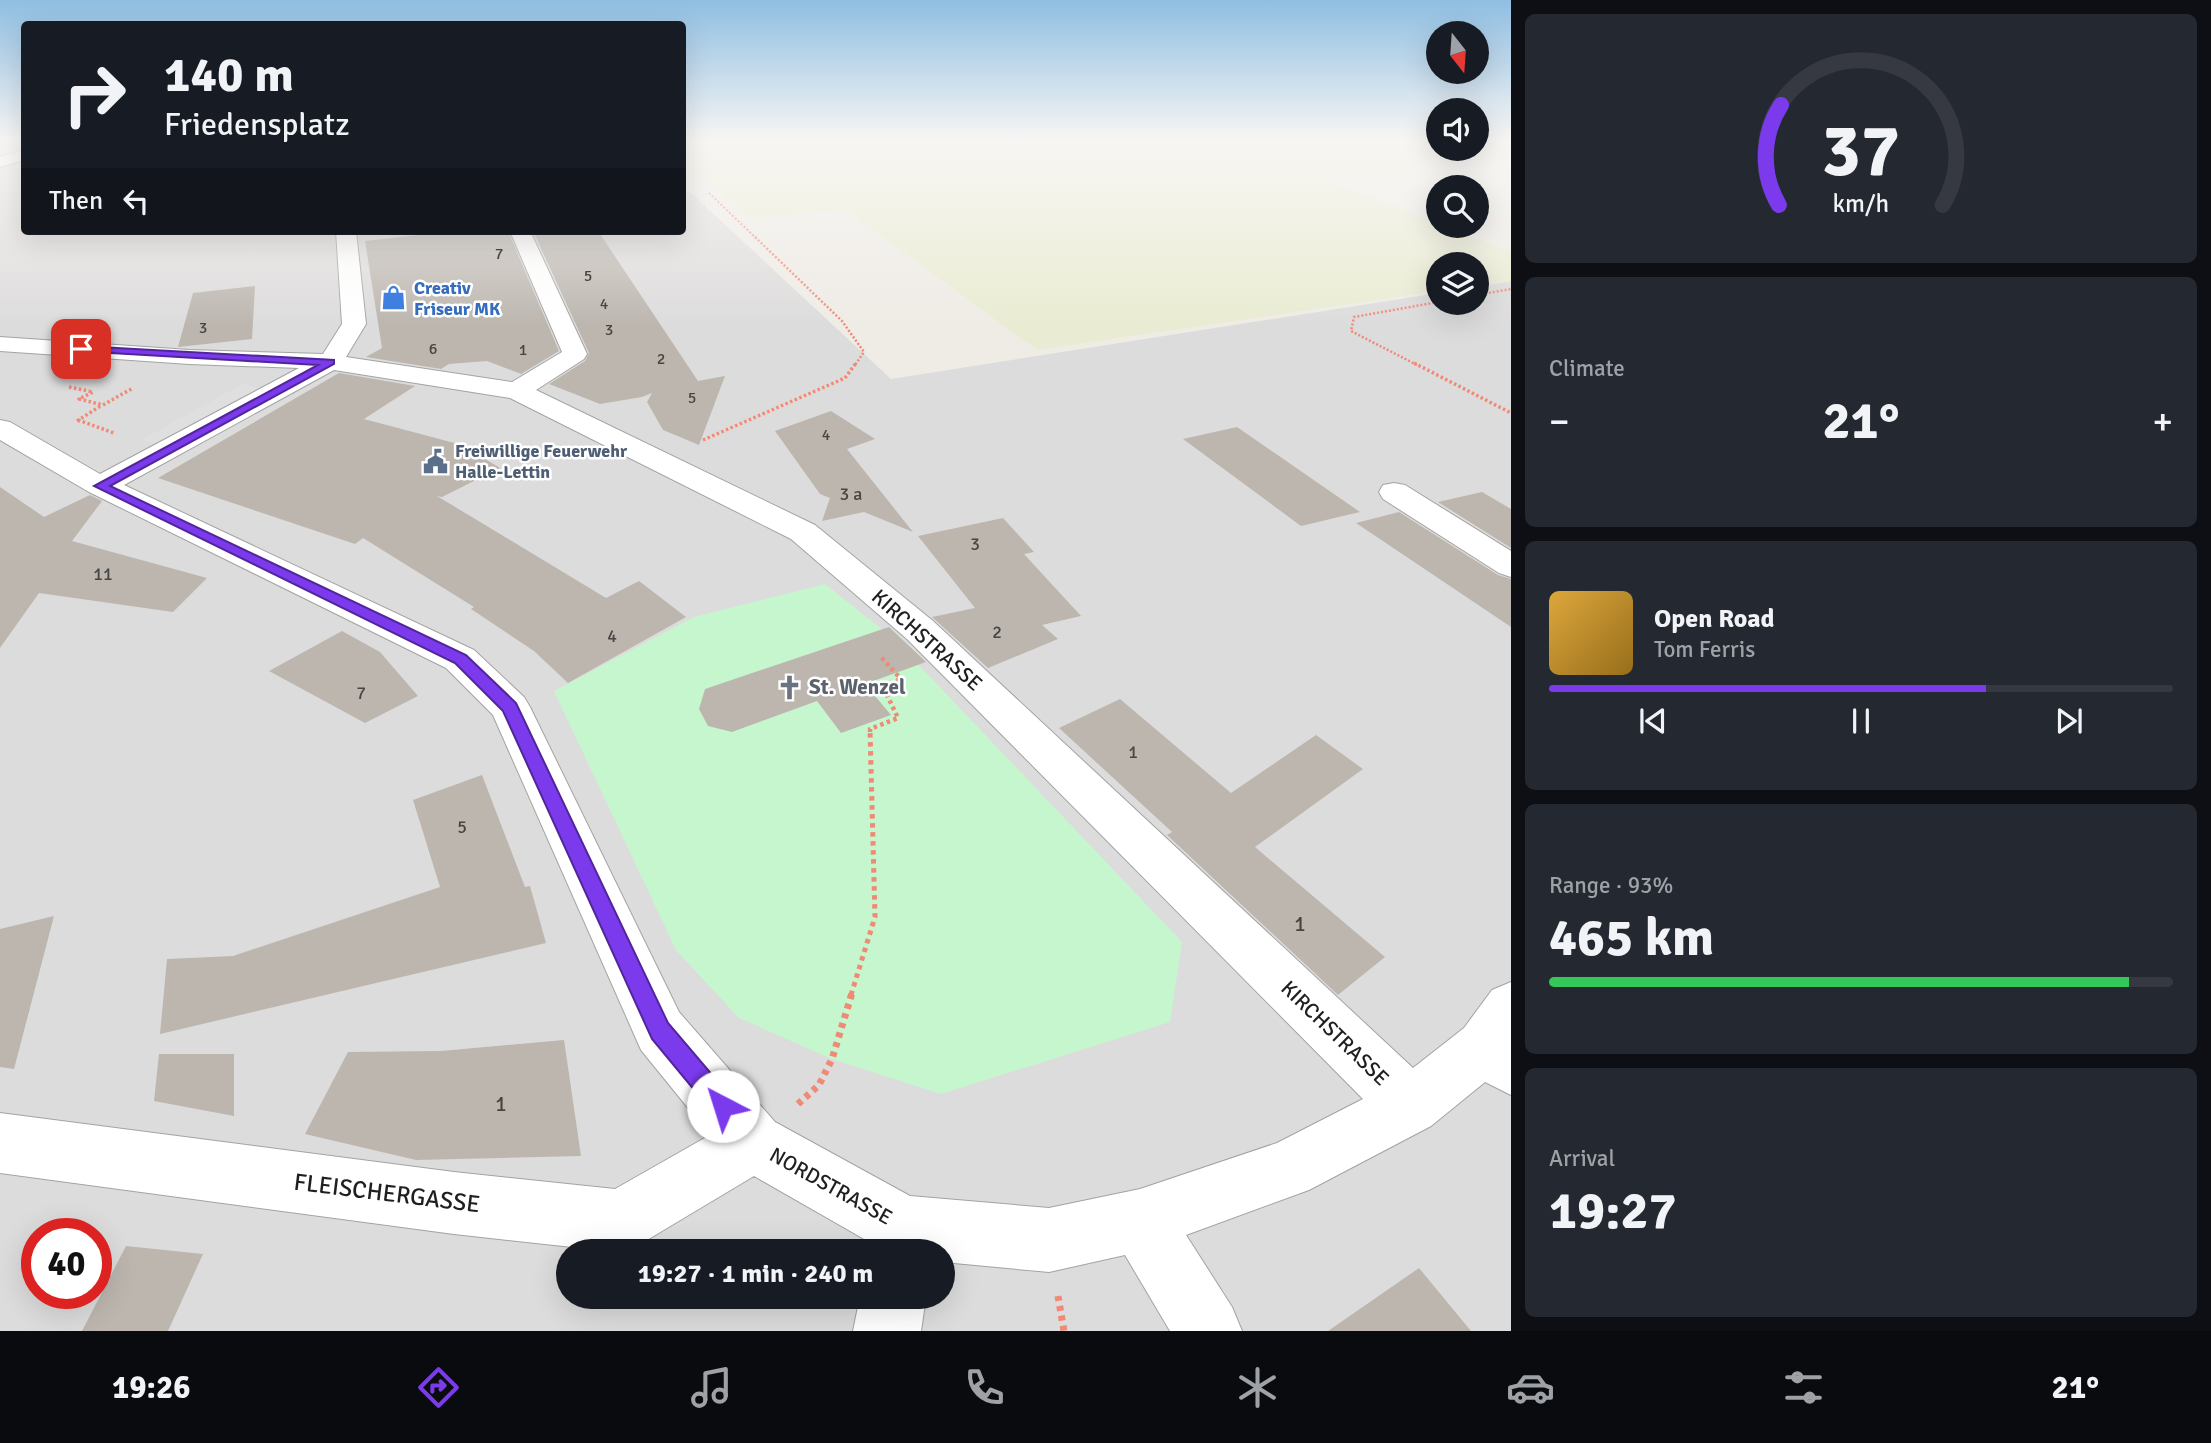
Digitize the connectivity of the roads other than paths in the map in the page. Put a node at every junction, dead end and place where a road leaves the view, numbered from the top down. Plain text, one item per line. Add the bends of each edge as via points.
1 (346, 235) edge
2 (522, 235) edge
3 (0, 344) edge
4 (330, 362) junction
5 (517, 391) junction
6 (0, 428) edge
7 (100, 486) junction
8 (1394, 492) dead end
9 (1511, 566) edge
10 (1502, 1040) edge
11 (1411, 1106) junction
12 (0, 1143) edge
13 (754, 1143) junction
14 (1140, 1220) junction
15 (902, 1239) edge
16 (955, 1239) edge
17 (891, 1309) edge
18 (887, 1331) edge
19 (1208, 1331) edge

1 - 4 street via 354,324
2 - 5 street via 575,354
3 - 4 street, KIRCHSTRASSE
4 - 5 street, KIRCHSTRASSE
4 - 7 street
5 - 11 street, KIRCHSTRASSE via 803,533 920,629
6 - 7 street, NORDSTRASSE
7 - 13 street, NORDSTRASSE via 460,659 510,707 660,1031
8 - 9 street
10 - 11 street
11 - 14 street via 1287,1169
12 - 13 street, FLEISCHERGASSE via 620,1221
13 - 15 street, NORDSTRASSE
14 - 16 street via 1049,1240
14 - 19 street
17 - 18 street

